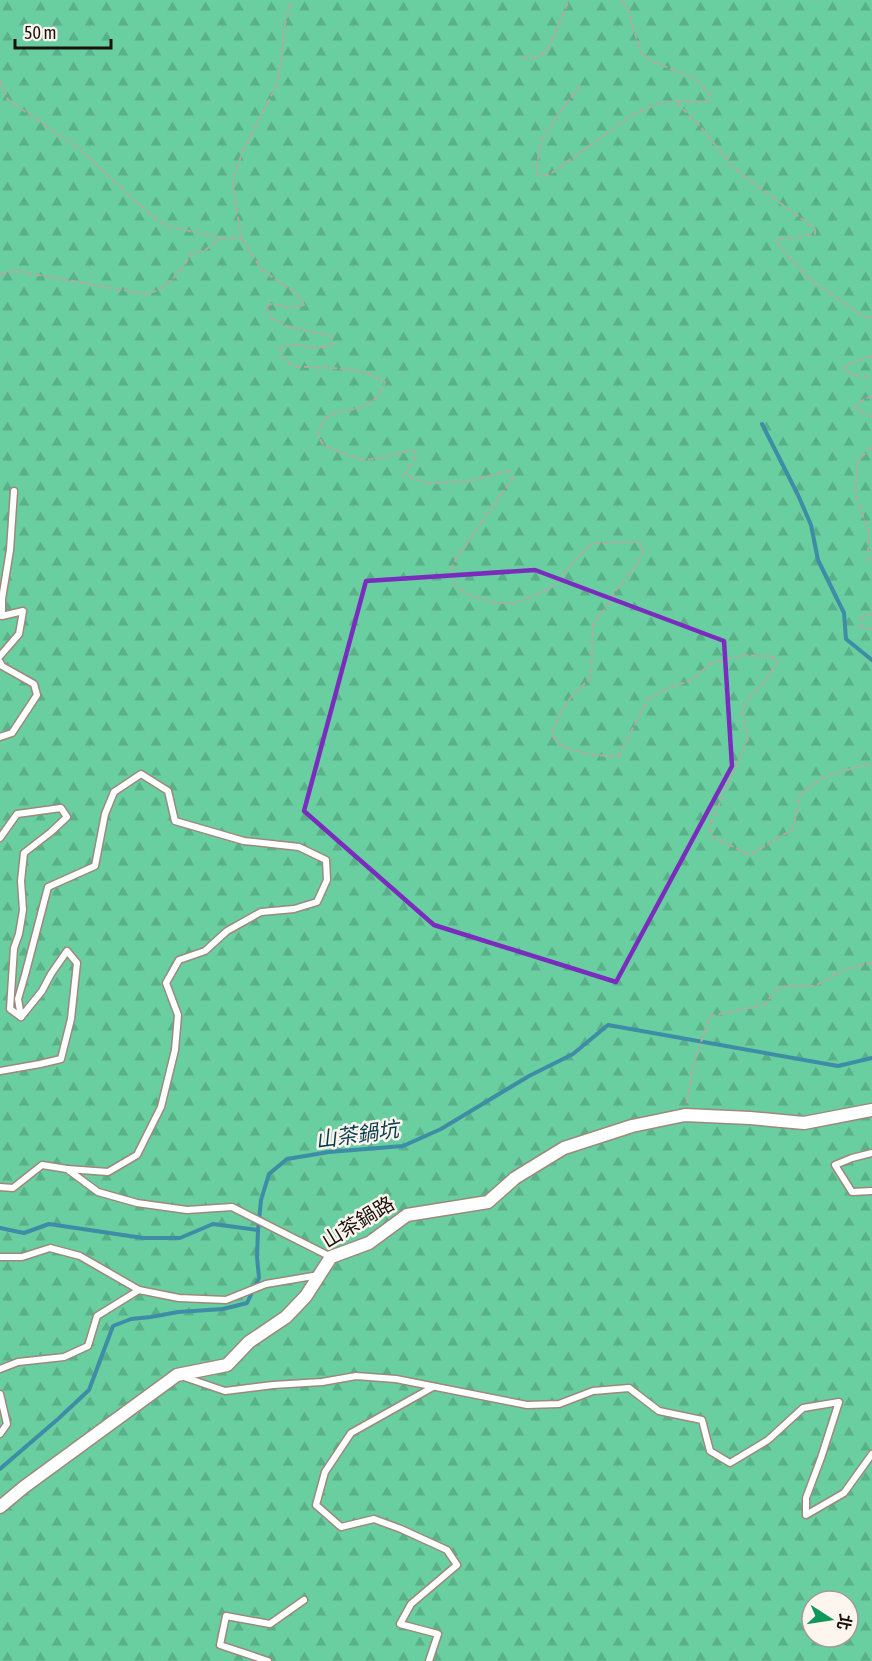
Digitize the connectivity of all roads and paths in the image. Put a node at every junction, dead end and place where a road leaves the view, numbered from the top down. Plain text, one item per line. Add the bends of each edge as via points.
1 (292, 0) edge
2 (569, 0) edge
3 (622, 0) edge
4 (523, 58) dead end
5 (0, 81) edge
6 (581, 86) dead end
7 (675, 101) junction
8 (221, 238) junction
9 (241, 238) junction
10 (0, 274) edge
11 (872, 318) edge
12 (872, 356) edge
13 (872, 377) edge
14 (872, 396) edge
15 (872, 417) edge
16 (872, 448) edge
17 (14, 491) dead end
18 (872, 560) edge
19 (872, 613) edge
20 (872, 629) edge
21 (0, 656) edge
22 (0, 662) edge
23 (0, 737) edge
24 (872, 766) edge
25 (0, 838) edge
26 (872, 963) edge
27 (21, 1017) junction
28 (0, 1071) edge
29 (869, 1113) edge
30 (685, 1115) junction
31 (872, 1153) edge
32 (67, 1169) junction
33 (0, 1188) edge
34 (872, 1191) edge
35 (0, 1257) edge
36 (331, 1257) junction
37 (320, 1275) junction
38 (139, 1290) junction
39 (0, 1369) edge
40 (177, 1375) junction
41 (433, 1387) junction
42 (0, 1394) edge
43 (0, 1434) edge
44 (872, 1454) edge
45 (0, 1507) edge
46 (304, 1600) dead end
47 (268, 1661) edge
48 (429, 1661) edge

1 - 9 path via 277,84 243,151 233,182
2 - 4 path via 549,48 539,57
3 - 7 path via 640,51 649,60 696,80 709,93 706,102
5 - 8 path via 8,100 76,146 167,226
6 - 7 path via 541,142 536,171 540,176 549,175 632,115
7 - 11 path via 735,169 815,229 815,234 777,240 786,254 810,280
8 - 9 path
8 - 10 path via 204,251 193,252 178,273 156,292 145,294 16,271
9 - 24 path via 262,270 297,294 304,305 293,308 271,304 266,306 271,318 289,327 332,336 331,346 292,344 281,347 282,356 293,366 352,370 385,382 369,403 336,412 320,425 318,436 324,446 363,460 413,450 417,455 404,475 427,483 465,482 508,471 513,478 450,571 453,582 464,593 490,602 513,604 550,589 592,543 639,542 644,550 636,566 593,623 591,678 573,694 556,721 552,736 563,747 618,757 648,699 692,680 711,663 745,655 776,657 777,662 742,711 748,739 709,827 713,837 750,855 793,829 800,795 824,777 867,764
12 - 13 path via 848,363 843,369 852,375
14 - 15 path via 854,408
16 - 18 path via 858,461 855,494 869,533 868,560
17 - 21 lane via 2,616 23,611 19,634
19 - 20 path via 861,618 860,626
22 - 23 lane via 34,684 37,695 12,733
25 - 27 lane via 18,814 61,808 67,817 24,853 23,910 14,948 10,1009
26 - 30 path via 843,970 815,986 778,988 764,1005 710,1016 693,1066
27 - 28 lane via 67,951 77,963 71,1019 61,1059
27 - 32 lane via 18,999 48,887 95,866 105,814 114,792 141,774 168,791 175,821 244,842 299,847 326,860 327,880 316,902 261,912 227,931 205,951 178,960 166,983 178,1015 175,1050 161,1107 137,1155 108,1172
29 - 30 street, 山茶鍋路 via 804,1123
30 - 36 street, 山茶鍋路 via 632,1126 564,1148 515,1178 488,1202 407,1215 369,1243
31 - 34 lane via 835,1166 852,1192
32 - 33 lane via 42,1165 13,1188
32 - 36 lane via 98,1192 137,1203 187,1210 232,1207
35 - 38 lane via 22,1257 50,1248 80,1256
36 - 37 street, 山茶鍋路
37 - 38 lane via 264,1285 226,1300 179,1298
37 - 40 street, 山茶鍋路 via 286,1317 249,1342 227,1365
38 - 39 lane via 97,1316 88,1346 64,1357 18,1362
40 - 41 lane via 225,1391 356,1376
40 - 45 street, 山茶鍋路
41 - 44 lane via 527,1405 559,1404 593,1391 629,1388 659,1411 702,1420 710,1451 730,1463 768,1440 802,1408 839,1402 806,1498 806,1515 844,1493
41 - 48 lane via 351,1433 325,1472 316,1505 341,1527 374,1520 447,1550 457,1565 411,1604 400,1624 438,1634
42 - 43 lane via 7,1424
46 - 47 lane via 270,1624 226,1616 220,1645

